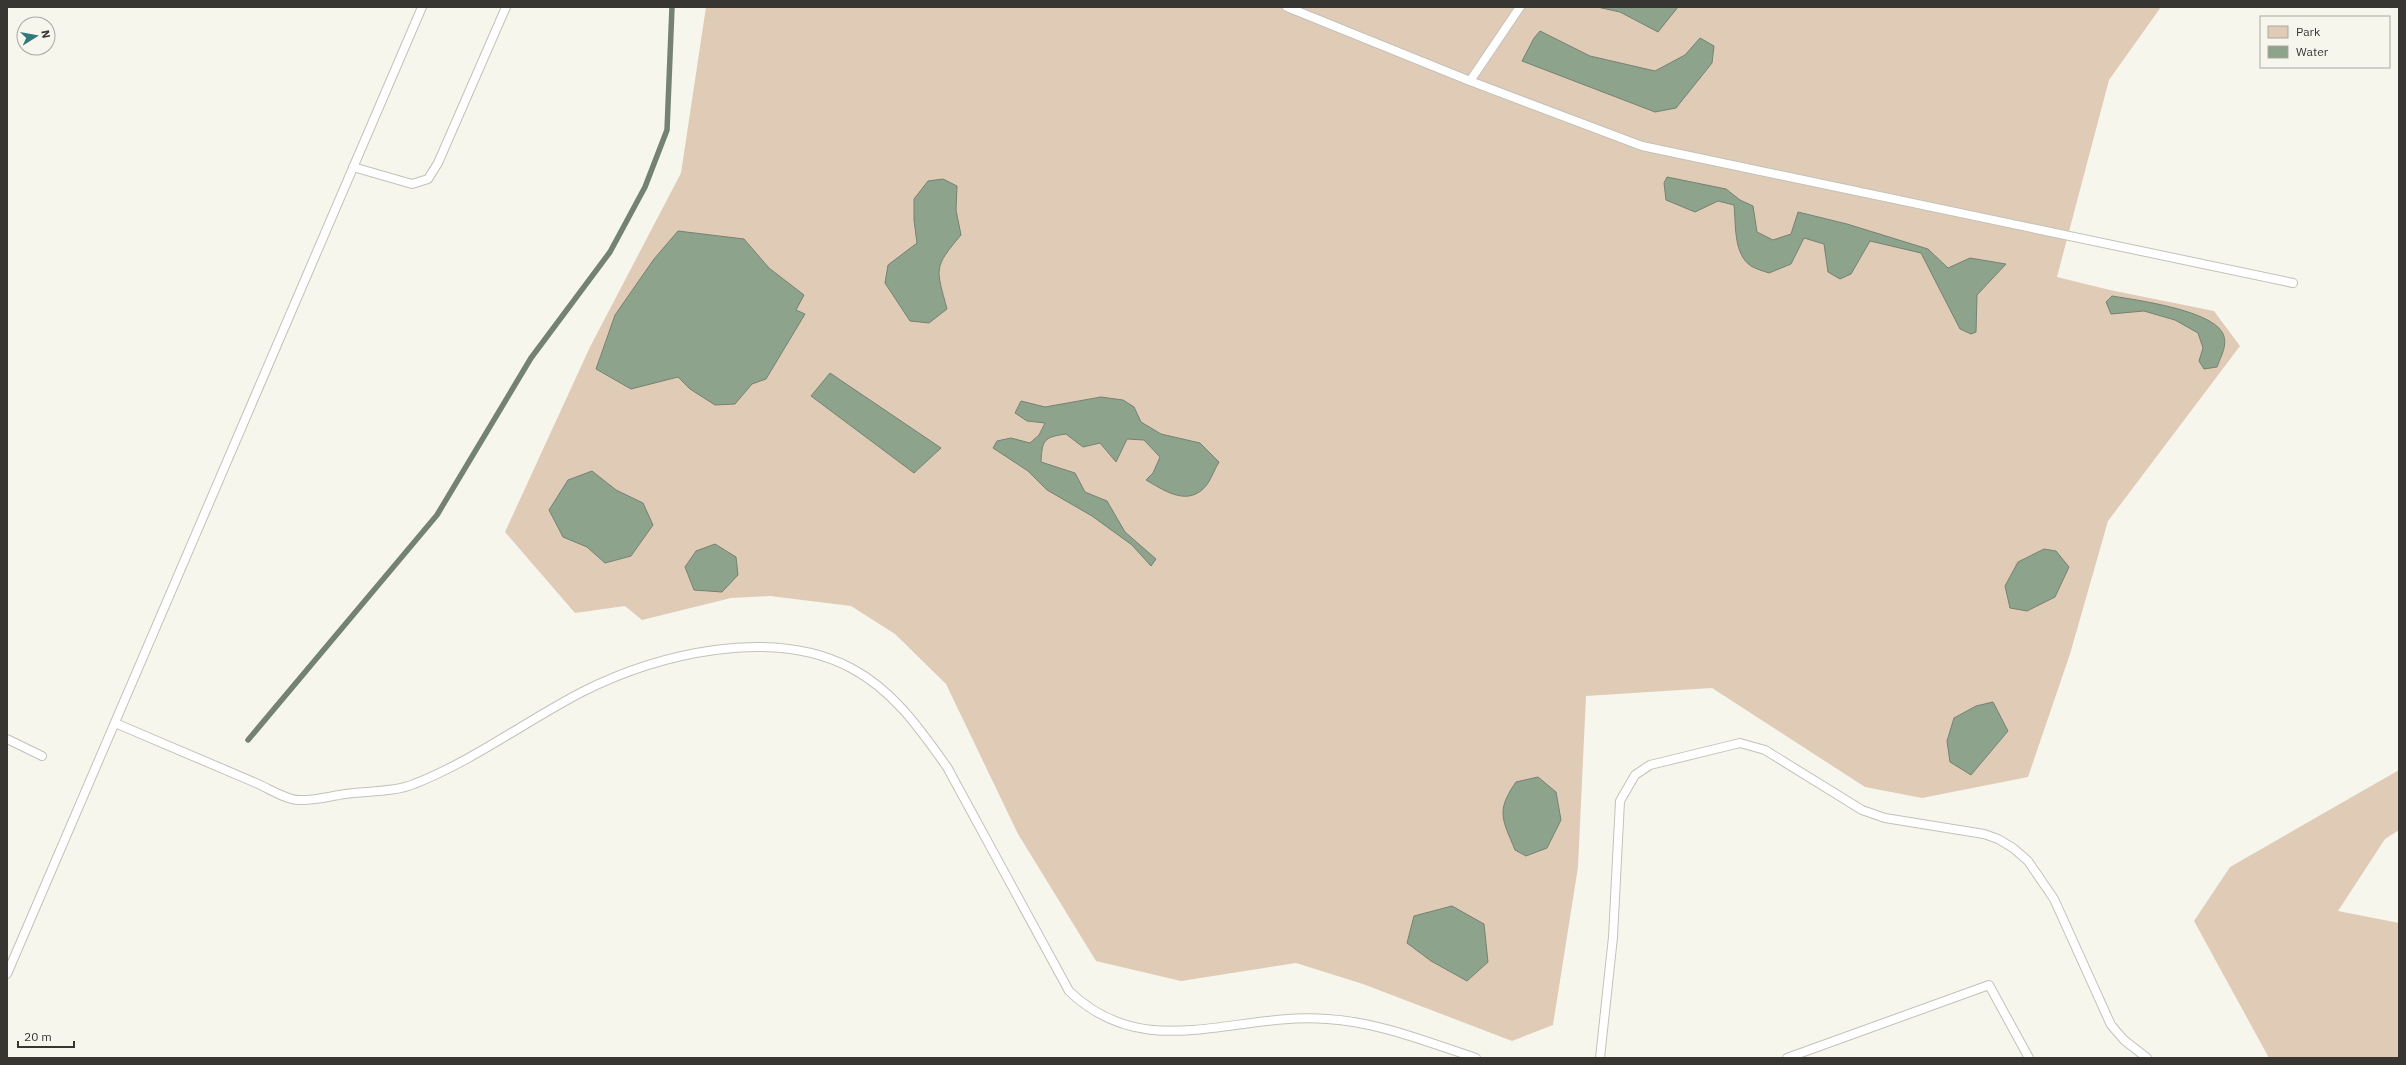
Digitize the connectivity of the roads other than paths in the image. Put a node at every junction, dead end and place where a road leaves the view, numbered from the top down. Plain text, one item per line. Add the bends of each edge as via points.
1 (422, 7) edge
2 (506, 7) edge
3 (1287, 7) edge
4 (1520, 7) edge
5 (1470, 80) junction
6 (353, 166) junction
7 (2293, 283) dead end
8 (114, 723) junction
9 (7, 739) edge
10 (42, 756) dead end
11 (7, 974) edge
12 (1476, 1058) edge
13 (1600, 1058) edge
14 (1786, 1058) edge
15 (2029, 1058) edge
16 (2147, 1058) edge

1 - 6 lane
2 - 6 lane via 438,163 428,179 412,184
3 - 5 lane
4 - 5 lane
5 - 7 lane via 1642,146
6 - 8 lane
8 - 11 lane
8 - 12 lane via 297,800 412,785 455,764 584,691 651,665 684,656 761,646 788,648 818,655 851,668 880,688 903,708 923,733 947,767 1069,991 1082,1006 1102,1020 1136,1035 1161,1037 1212,1034 1281,1021 1326,1019 1374,1025
9 - 10 lane
13 - 16 lane via 1613,937 1620,801 1635,775 1650,765 1740,743 1765,750 1862,810 1892,819 1984,834 2014,848 2028,861 2054,899 2111,1025 2124,1040
14 - 15 lane via 1989,985

